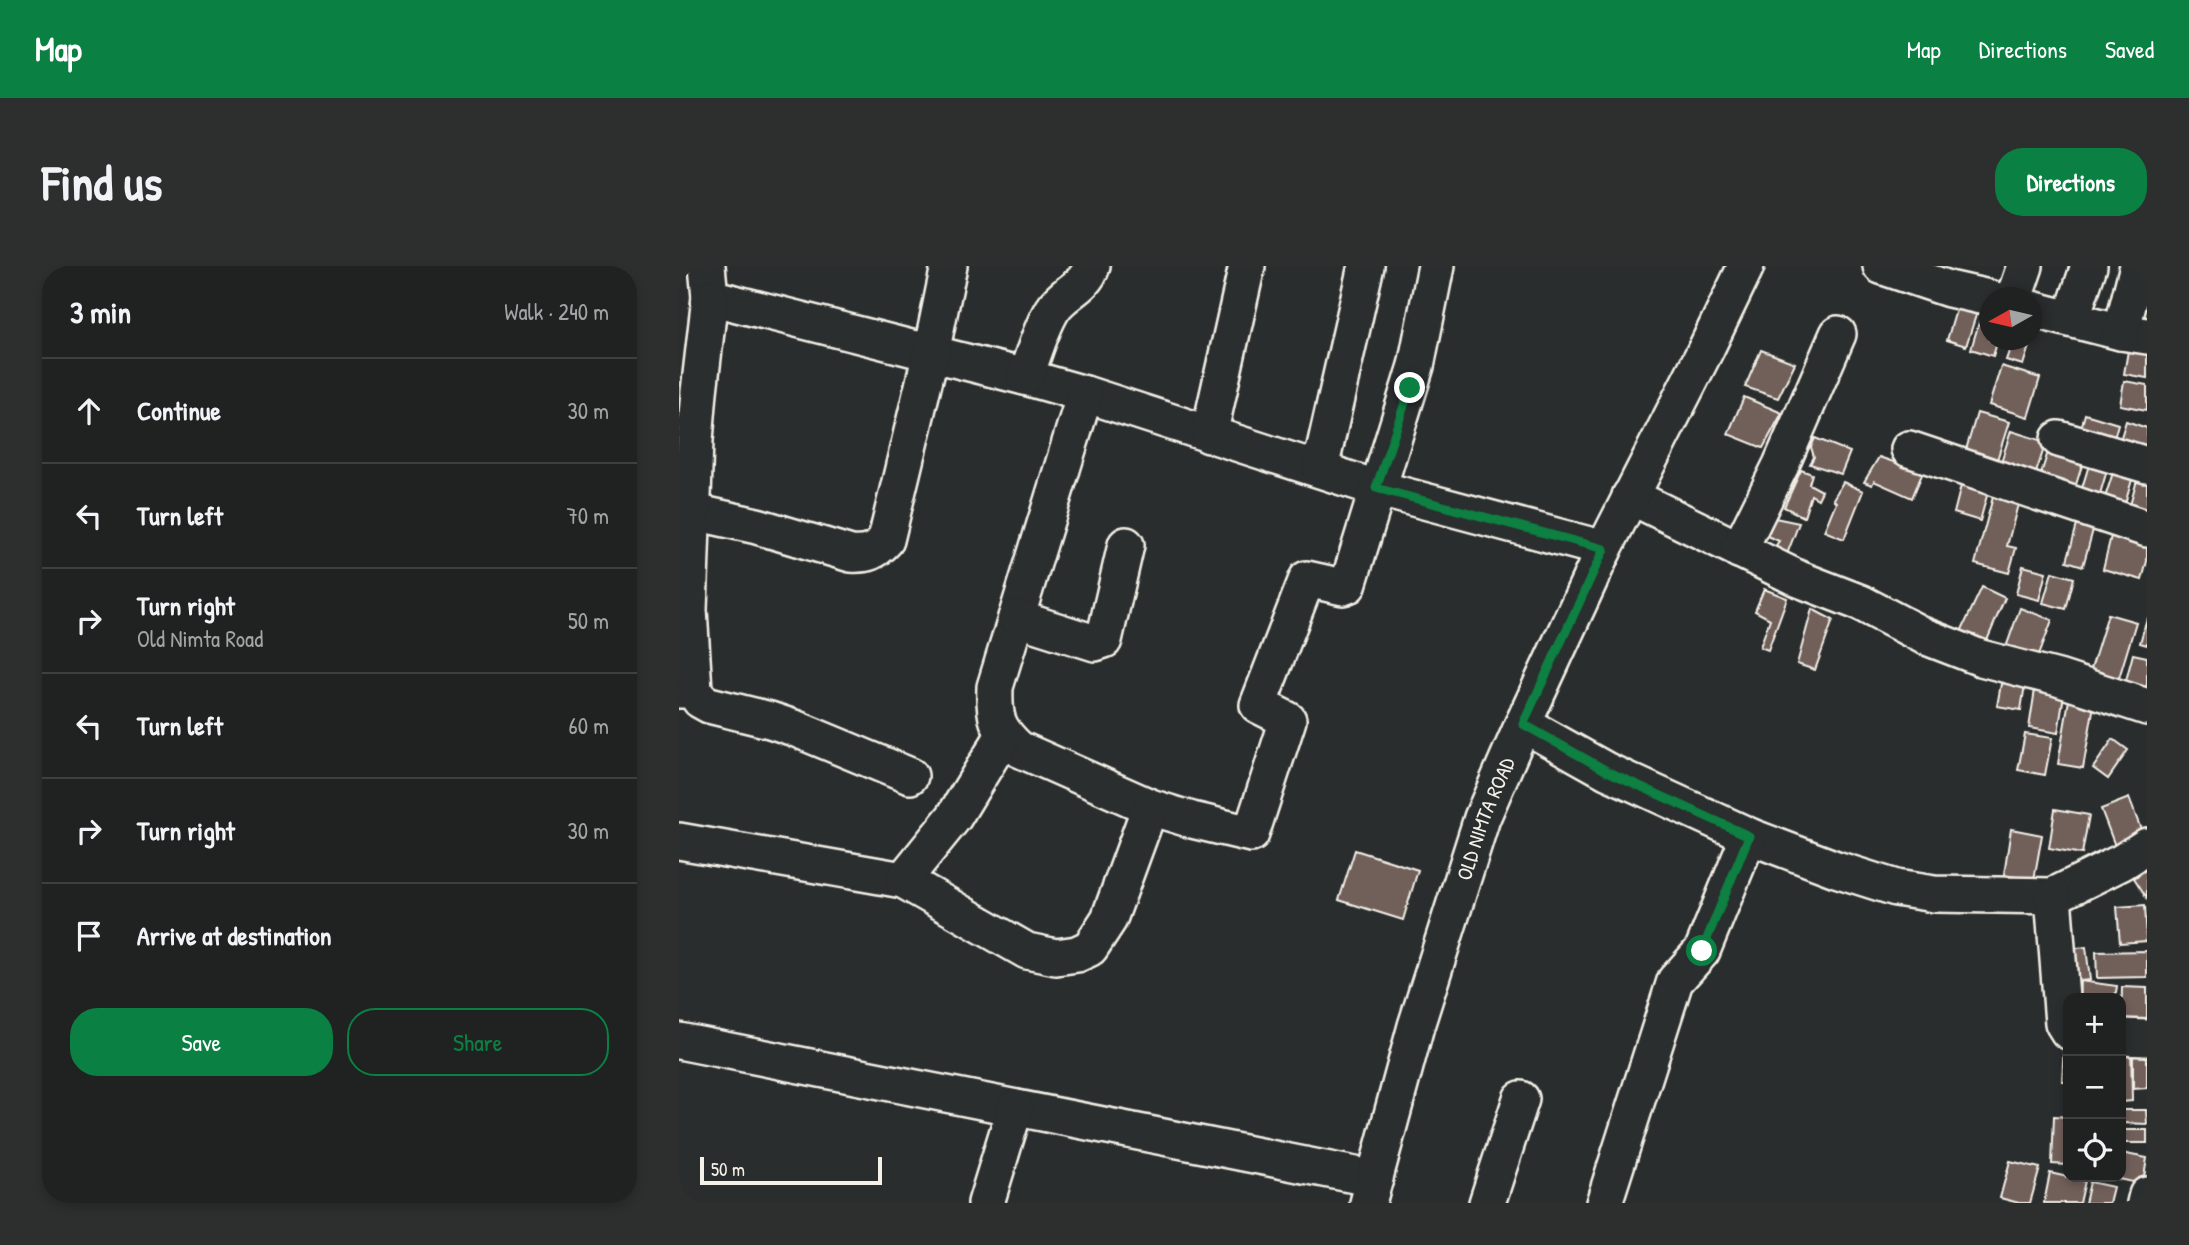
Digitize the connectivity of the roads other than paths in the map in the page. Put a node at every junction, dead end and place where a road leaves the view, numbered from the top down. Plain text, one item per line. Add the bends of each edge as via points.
1 (949, 266) edge
2 (1092, 266) edge
3 (1247, 266) edge
4 (1366, 266) edge
5 (1436, 266) edge
6 (1746, 266) edge
7 (1881, 266) edge
8 (2025, 266) edge
9 (2089, 266) edge
10 (2138, 266) edge
11 (708, 282) edge
12 (2018, 287) edge
13 (1979, 296) edge
14 (2042, 312) edge
15 (2071, 319) junction
16 (1837, 334) dead end
17 (2134, 334) edge
18 (930, 353) junction
19 (1025, 377) junction
20 (1085, 394) junction
21 (1209, 435) junction
22 (2059, 439) dead end
23 (1909, 449) dead end
24 (2147, 465) edge
25 (1320, 469) junction
26 (1376, 488) junction
27 (1630, 496) junction
28 (694, 512) junction
29 (2147, 529) edge
30 (1126, 545) dead end
31 (1604, 549) junction
32 (1739, 550) junction
33 (1016, 618) junction
34 (687, 690) edge
35 (2147, 707) edge
36 (1523, 724) junction
37 (1004, 735) junction
38 (910, 776) dead end
39 (1150, 807) junction
40 (1749, 836) junction
41 (679, 841) edge
42 (2147, 846) edge
43 (903, 880) junction
44 (2053, 896) junction
45 (2063, 1023) edge
46 (2126, 1037) edge
47 (2147, 1038) edge
48 (679, 1041) edge
49 (1521, 1099) dead end
50 (1015, 1108) junction
51 (1371, 1191) edge
52 (2147, 1195) edge
53 (986, 1203) edge
54 (1487, 1203) edge
55 (1604, 1203) edge
56 (2145, 1203) edge

1 - 18 street
2 - 19 street via 1083,283 1052,311
3 - 21 street
4 - 25 street
5 - 26 street via 1416,366
6 - 27 street, OLD NIMTA ROAD
7 - 13 street
8 - 12 street
9 - 15 street
10 - 17 street
11 - 18 street
11 - 28 street
14 - 15 street
15 - 17 street
16 - 32 street
18 - 19 street
18 - 28 street via 886,540 877,551 852,554
19 - 20 street
20 - 21 street
20 - 33 street
21 - 25 street
22 - 24 street
23 - 29 street
25 - 26 street
26 - 31 street
26 - 39 street via 1347,585 1307,579 1258,705 1288,720 1251,834
27 - 31 street, OLD NIMTA ROAD
27 - 32 street
28 - 34 street
30 - 33 street via 1100,643
31 - 36 street, OLD NIMTA ROAD
32 - 35 street via 1949,646
33 - 37 street via 995,687 994,711
34 - 38 street via 709,705 794,728
36 - 40 street via 1607,771
36 - 51 street, OLD NIMTA ROAD via 1482,818 1416,1026
37 - 39 street via 1019,749
37 - 43 street via 954,817
39 - 43 street via 1109,919 1090,948 1077,954 1056,957 1027,951
40 - 44 street via 1896,888 1934,894
40 - 55 street via 1702,951 1675,981
41 - 43 street
42 - 44 street
44 - 45 street
46 - 47 street
48 - 50 street
49 - 54 street
50 - 51 street
50 - 53 street
52 - 56 street

